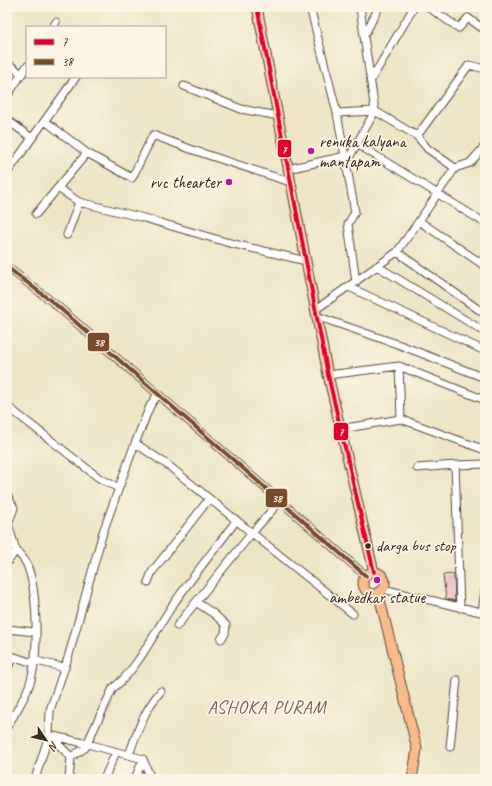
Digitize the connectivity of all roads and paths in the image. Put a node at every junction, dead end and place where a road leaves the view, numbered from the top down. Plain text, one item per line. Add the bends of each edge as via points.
1 (9, 7) edge
2 (256, 7) edge
3 (310, 7) edge
4 (360, 7) edge
5 (379, 7) edge
6 (414, 7) edge
7 (428, 7) edge
8 (7, 11) edge
9 (485, 30) edge
10 (364, 36) junction
11 (7, 64) edge
12 (26, 68) edge
13 (485, 69) edge
14 (22, 74) junction
15 (75, 78) edge
16 (371, 80) junction
17 (184, 86) dead end
18 (7, 96) edge
19 (375, 111) junction
20 (337, 113) junction
21 (278, 116) junction
22 (7, 120) edge
23 (45, 121) junction
24 (417, 136) junction
25 (32, 138) junction
26 (357, 144) junction
27 (485, 146) edge
28 (87, 153) junction
29 (346, 159) junction
30 (455, 168) junction
31 (288, 169) junction
32 (7, 173) edge
33 (290, 182) junction
34 (58, 188) junction
35 (438, 193) junction
36 (80, 202) junction
37 (36, 214) dead end
38 (419, 221) junction
39 (485, 223) edge
40 (67, 235) dead end
41 (397, 252) junction
42 (306, 261) junction
43 (377, 266) junction
44 (485, 266) edge
45 (7, 267) edge
46 (356, 282) junction
47 (349, 287) junction
48 (316, 313) junction
49 (485, 314) edge
50 (485, 332) edge
51 (485, 351) edge
52 (399, 366) junction
53 (328, 375) junction
54 (485, 378) edge
55 (158, 394) junction
56 (485, 400) edge
57 (7, 406) edge
58 (401, 419) junction
59 (340, 429) junction
60 (135, 443) junction
61 (485, 450) edge
62 (485, 464) edge
63 (455, 465) junction
64 (417, 468) dead end
65 (119, 488) junction
66 (7, 496) edge
67 (209, 499) junction
68 (280, 501) junction
69 (236, 520) junction
70 (252, 533) junction
71 (16, 550) junction
72 (7, 563) edge
73 (370, 574) junction
74 (148, 582) dead end
75 (380, 590) junction
76 (485, 590) edge
77 (196, 602) junction
78 (460, 608) junction
79 (484, 613) edge
80 (353, 614) dead end
81 (177, 626) dead end
82 (7, 629) edge
83 (35, 632) junction
84 (221, 639) dead end
85 (33, 661) junction
86 (7, 668) edge
87 (64, 668) junction
88 (457, 680) dead end
89 (161, 692) dead end
90 (7, 727) edge
91 (49, 735) junction
92 (88, 744) junction
93 (450, 747) dead end
94 (116, 752) junction
95 (129, 756) junction
96 (71, 757) junction
97 (143, 759) junction
98 (35, 779) edge
99 (69, 779) edge
100 (104, 779) edge
101 (135, 779) edge
102 (151, 779) edge
103 (412, 779) edge

1 - 8 street
2 - 21 main road
3 - 20 street
4 - 10 street
5 - 10 street
6 - 16 street
7 - 9 street via 460,28 468,18
10 - 16 street
11 - 14 street
12 - 14 street
13 - 24 street via 469,65
14 - 18 street
15 - 23 street
16 - 19 street
17 - 21 street via 240,109
19 - 20 street
19 - 24 street
19 - 26 street
20 - 29 street
21 - 31 main road
22 - 25 street
23 - 25 street
23 - 28 street
24 - 30 street via 428,149
25 - 32 street
26 - 29 street
26 - 35 street
27 - 30 street via 470,163
28 - 33 street via 132,178 154,135
28 - 34 street
29 - 31 street
29 - 46 street via 355,212 348,224
30 - 35 street
31 - 33 main road
33 - 42 main road
34 - 36 street
34 - 37 street
35 - 38 street
35 - 39 street
36 - 40 street
36 - 42 street
38 - 41 street
38 - 44 street
41 - 43 street
41 - 49 street
42 - 48 main road
43 - 46 street
43 - 50 street
45 - 55 street via 55,304
46 - 47 street
47 - 48 street
47 - 51 street
48 - 53 main road
48 - 54 street
52 - 53 street
52 - 56 street
52 - 58 street
53 - 59 main road
55 - 60 street via 150,406
55 - 68 street
57 - 65 street via 99,478
58 - 59 street
58 - 61 street
59 - 73 main road
60 - 65 street
60 - 67 street via 169,466
62 - 63 street
63 - 64 street
63 - 78 street
65 - 87 street via 103,532
66 - 71 street via 14,508 8,524
67 - 69 street
67 - 74 street via 152,572
68 - 70 street
68 - 73 street
69 - 70 street
69 - 92 street via 172,606 132,668 112,688
70 - 77 street
70 - 80 street
71 - 72 street
71 - 83 street via 26,563 31,578 36,607
73 - 75 main road via 379,573 383,578 385,583
73 - 75 main road via 363,582 367,590 372,593
75 - 78 street
75 - 103 main road via 417,750
76 - 79 street
77 - 81 street
77 - 84 street via 226,625 226,634
78 - 79 street
82 - 83 street
83 - 85 street
85 - 86 street via 15,657
85 - 87 street
85 - 90 street via 30,683
87 - 91 street via 50,710
88 - 93 street
89 - 95 street via 140,723
91 - 92 street
91 - 96 street
91 - 98 street
92 - 94 street
92 - 96 street
94 - 95 street
94 - 100 street
95 - 97 street
96 - 99 street
97 - 101 street
97 - 102 street

